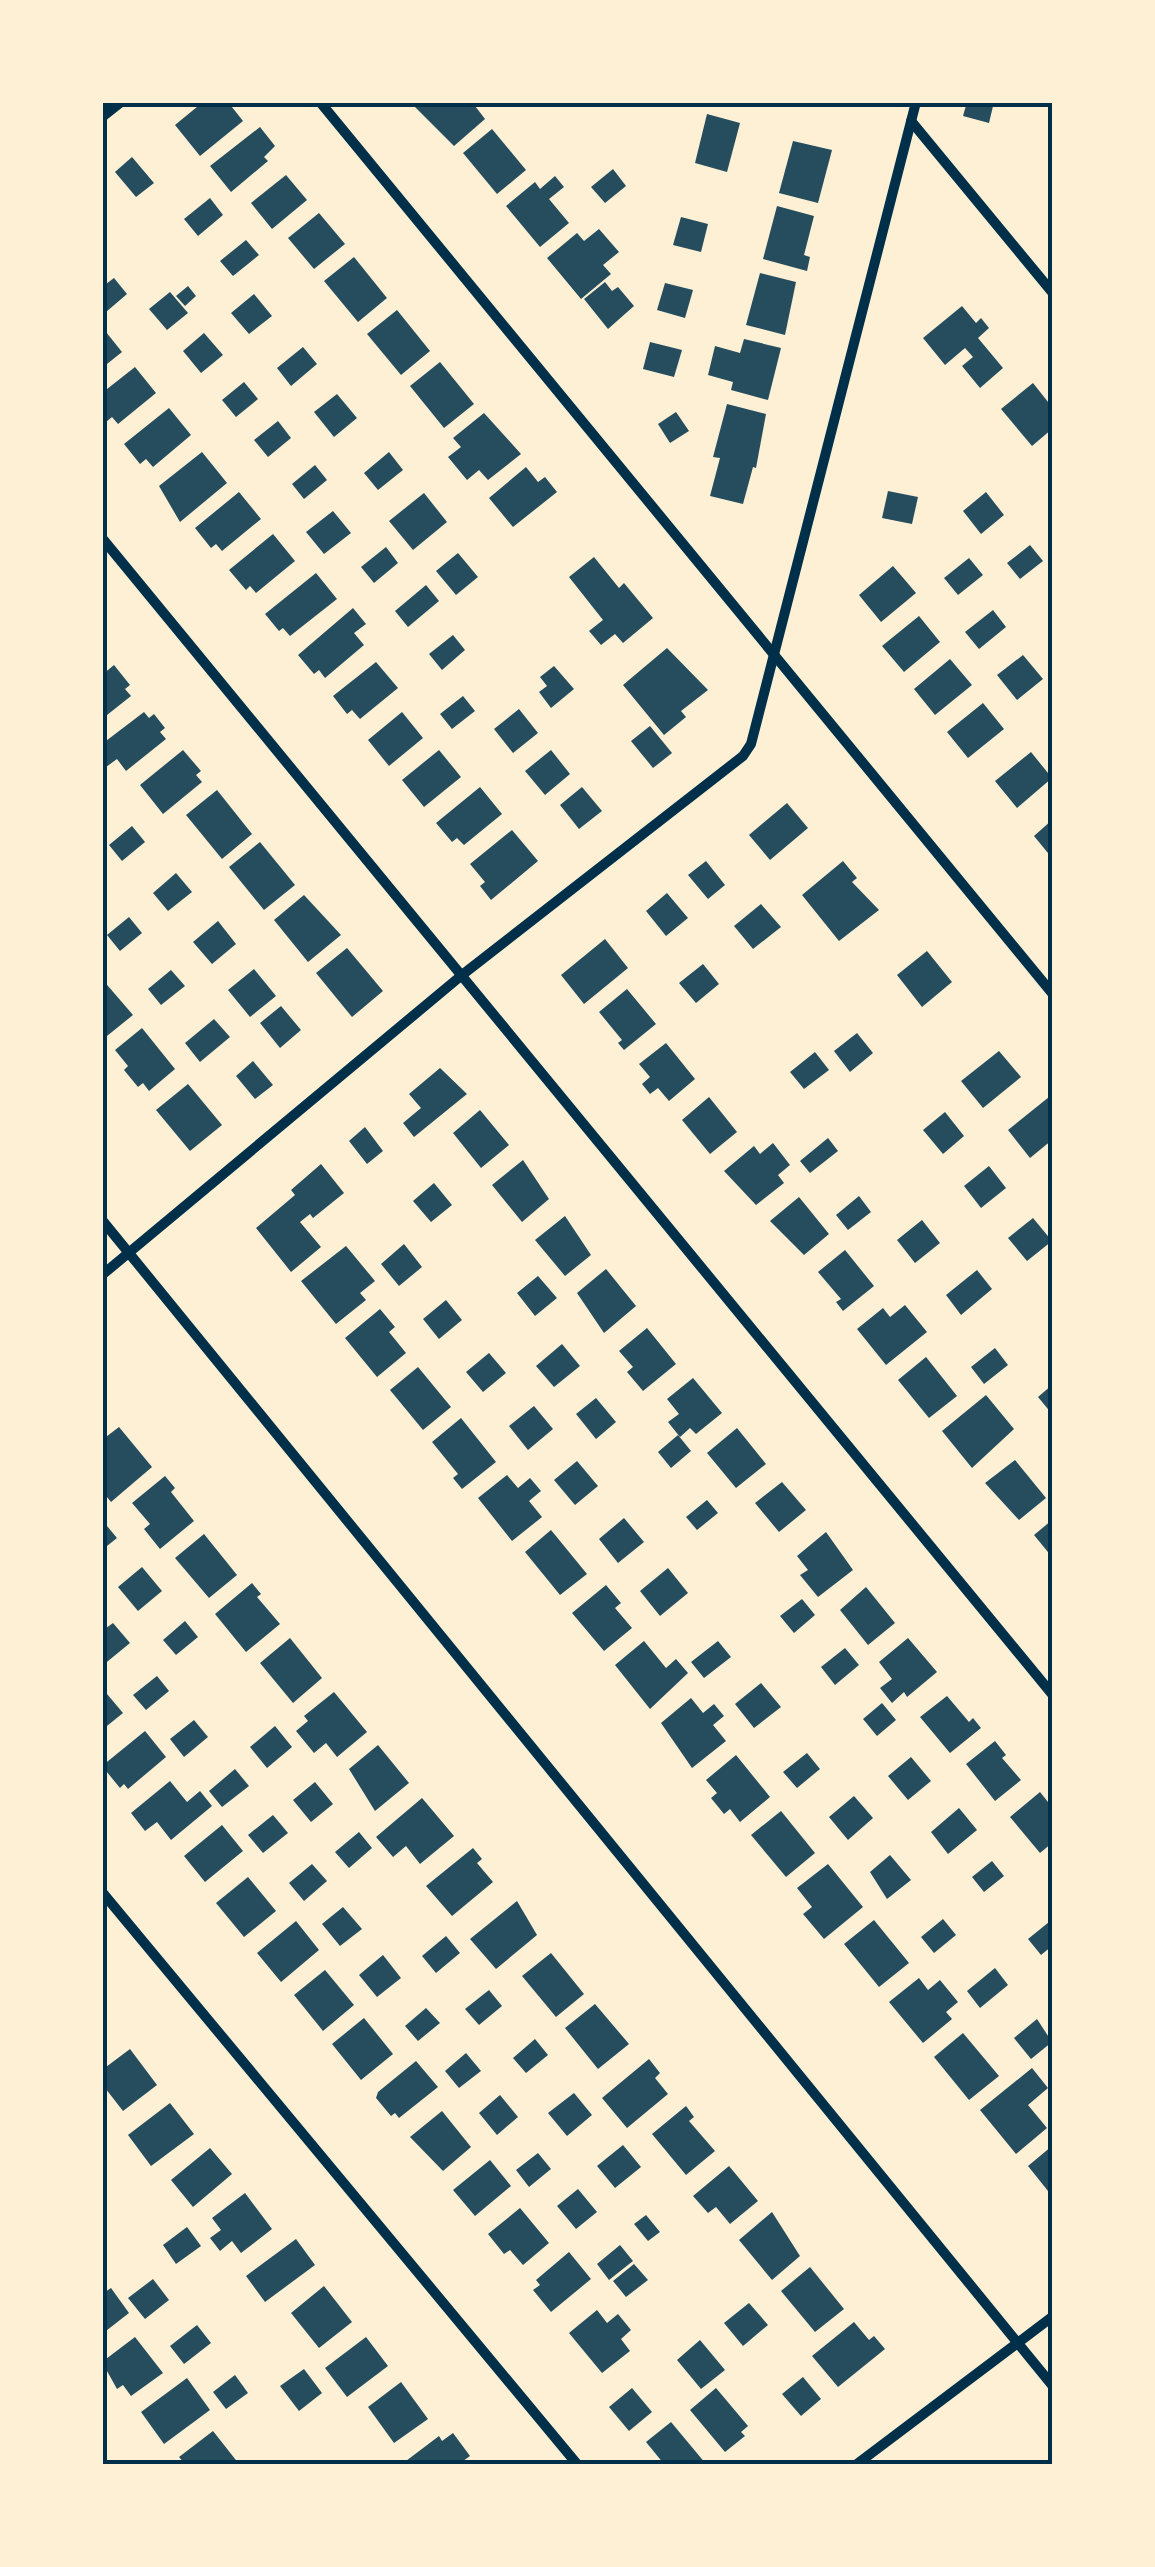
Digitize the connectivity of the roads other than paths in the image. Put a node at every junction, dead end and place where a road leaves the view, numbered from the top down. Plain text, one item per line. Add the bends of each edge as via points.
1 (121, 102) edge
2 (320, 102) edge
3 (916, 102) edge
4 (102, 117) edge
5 (911, 120) junction
6 (1052, 292) edge
7 (102, 538) edge
8 (776, 656) junction
9 (462, 975) junction
10 (1052, 993) edge
11 (102, 1220) edge
12 (130, 1252) junction
13 (102, 1275) edge
14 (1052, 1694) edge
15 (102, 1892) edge
16 (1052, 2317) edge
17 (1019, 2344) junction
18 (1052, 2385) edge
19 (577, 2464) edge
20 (857, 2464) edge

1 - 4 street
2 - 8 street
3 - 5 street
5 - 6 street
5 - 8 street
7 - 9 street
8 - 9 street via 757,730 743,756
8 - 10 street
9 - 12 street
9 - 14 street
11 - 12 street
12 - 13 street
12 - 17 street
15 - 19 street
16 - 17 street
17 - 18 street
17 - 20 street

